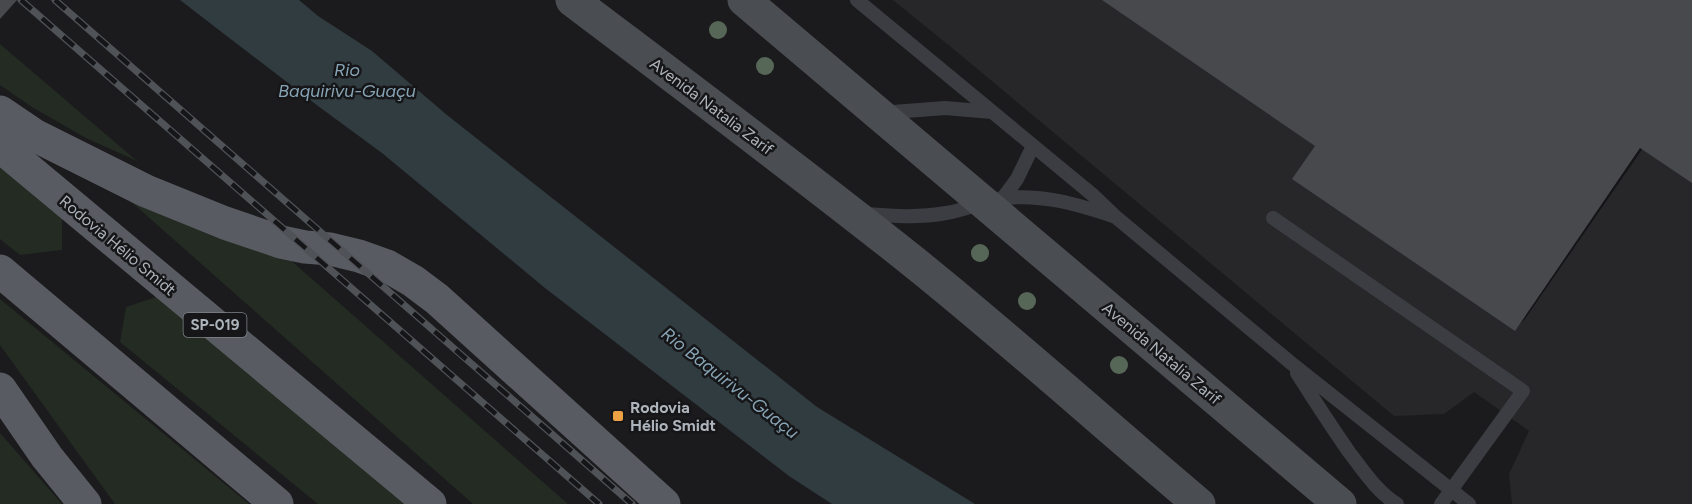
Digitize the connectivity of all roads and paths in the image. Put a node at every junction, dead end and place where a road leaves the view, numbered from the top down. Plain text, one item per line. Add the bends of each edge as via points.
1 (572, 0) edge
2 (744, 0) edge
3 (857, 0) edge
4 (875, 110) junction
5 (0, 112) edge
6 (992, 112) junction
7 (0, 146) edge
8 (1033, 146) junction
9 (994, 200) junction
10 (851, 214) junction
11 (1117, 218) junction
12 (1273, 218) dead end
13 (0, 271) edge
14 (1291, 363) junction
15 (0, 389) edge
16 (15, 434) dead end
17 (1451, 490) junction
18 (85, 504) edge
19 (277, 504) edge
20 (430, 504) edge
21 (664, 504) edge
22 (1199, 504) edge
23 (1340, 504) edge
24 (1397, 504) edge
25 (1442, 504) edge
26 (1469, 504) edge

1 - 10 main road, Avenida Natalia Zarif
2 - 4 main road, Avenida Natalia Zarif
3 - 6 lane
4 - 6 lane via 945,108
4 - 9 main road, Avenida Natalia Zarif
5 - 21 main road via 34,135 146,191 281,242 360,256 413,281
6 - 8 lane
7 - 20 main road, Rodovia Hélio Smidt / SP-019
8 - 9 lane via 1017,179
8 - 11 lane
9 - 10 lane via 917,217
9 - 11 lane via 1066,201
9 - 23 main road, Avenida Natalia Zarif
10 - 22 main road, Avenida Natalia Zarif via 915,263
11 - 14 lane
12 - 17 lane via 1523,391
13 - 19 main road
14 - 17 lane
14 - 24 lane via 1366,475
15 - 18 main road
16 - 18 lane
17 - 25 lane
17 - 26 lane

